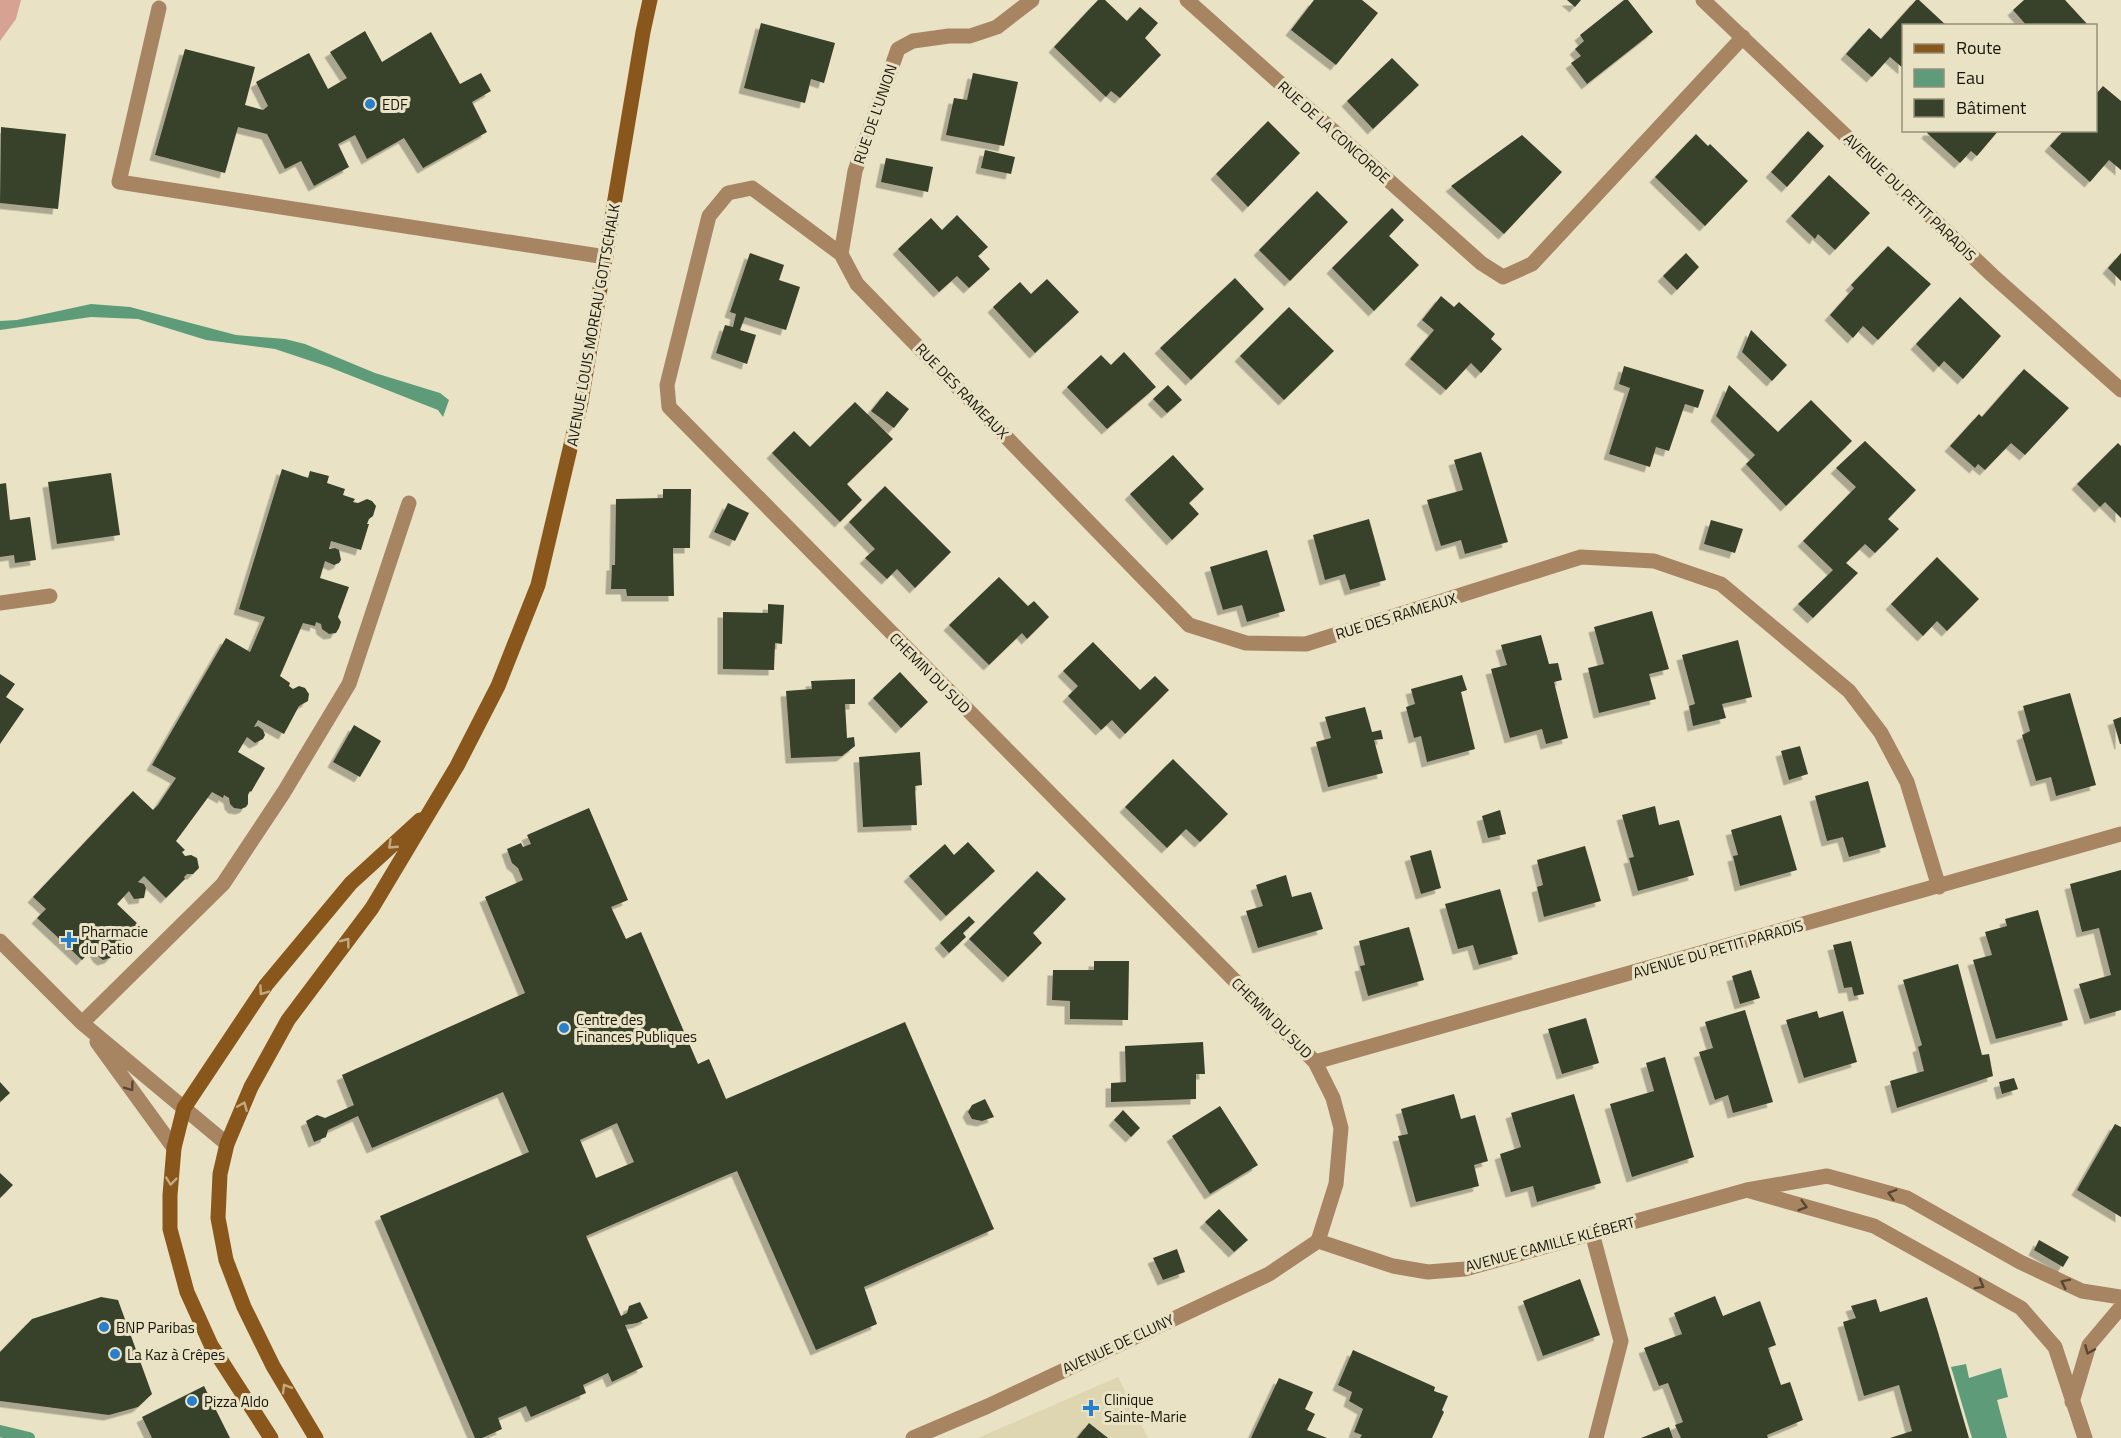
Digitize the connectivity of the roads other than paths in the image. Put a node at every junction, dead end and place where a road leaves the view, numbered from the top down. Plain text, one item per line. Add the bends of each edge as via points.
1 (650, 0) edge
2 (1032, 0) edge
3 (1186, 0) edge
4 (1703, 0) edge
5 (159, 8) dead end
6 (1743, 37) junction
7 (841, 254) junction
8 (606, 258) junction
9 (2121, 390) edge
10 (409, 503) dead end
11 (50, 596) dead end
12 (0, 603) edge
13 (435, 805) junction
14 (2121, 834) edge
15 (1939, 887) junction
16 (0, 941) edge
17 (82, 1023) junction
18 (1315, 1062) junction
19 (184, 1108) junction
20 (227, 1144) junction
21 (174, 1148) junction
22 (1747, 1190) junction
23 (1592, 1233) junction
24 (1318, 1241) junction
25 (2121, 1297) edge
26 (2121, 1307) edge
27 (2072, 1402) junction
28 (271, 1438) edge
29 (316, 1438) edge
30 (913, 1438) edge
31 (1596, 1438) edge
32 (2085, 1438) edge

1 - 8 main road, AVENUE LOUIS MOREAU GOTTSCHALK
2 - 7 street, RUE DE L'UNION via 997,27 970,36 913,41 898,49 855,171
3 - 6 street, RUE DE LA CONCORDE via 1481,263 1503,277 1532,264
4 - 6 street, AVENUE DU PETIT PARADIS
5 - 8 street via 119,182
6 - 9 street, AVENUE DU PETIT PARADIS via 1992,274
7 - 15 street, RUE DES RAMEAUX via 857,284 1189,625 1246,643 1306,644 1581,557 1654,561 1721,584 1849,691 1881,733 1907,782
7 - 18 street, CHEMIN DU SUD via 752,188 728,193 709,216 667,385 669,407
8 - 13 main road, AVENUE LOUIS MOREAU GOTTSCHALK via 581,402 538,585 498,687
10 - 17 street via 349,684 284,792 223,884
11 - 12 street
13 -> 19 main road, AVENUE LOUIS MOREAU GOTTSCHALK via 351,883 266,985
20 -> 13 main road, AVENUE LOUIS MOREAU GOTTSCHALK via 251,1087 288,1020 372,908
14 - 15 street, AVENUE DU PETIT PARADIS
15 - 18 street, AVENUE DU PETIT PARADIS
16 - 17 street
17 - 19 street
17 -> 21 street
18 - 24 street, CHEMIN DU SUD via 1333,1098 1341,1128 1336,1184
19 - 20 street
19 - 21 main road, AVENUE LOUIS MOREAU GOTTSCHALK
29 -> 20 main road, AVENUE LOUIS MOREAU GOTTSCHALK via 273,1366 226,1260 218,1218 220,1174
21 -> 28 main road, AVENUE LOUIS MOREAU GOTTSCHALK via 170,1228 187,1292 211,1345
22 - 23 street, AVENUE CAMILLE KLÉBERT
25 -> 22 street, AVENUE CAMILLE KLÉBERT via 2082,1291 2020,1262 1906,1198 1827,1176
22 -> 27 street via 1874,1226 2021,1308 2055,1347
23 - 24 street, AVENUE CAMILLE KLÉBERT via 1465,1269 1428,1272 1393,1266
23 - 31 street via 1621,1341
24 - 30 street, AVENUE DE CLUNY via 1269,1274
26 -> 27 street via 2089,1345
27 - 32 street

